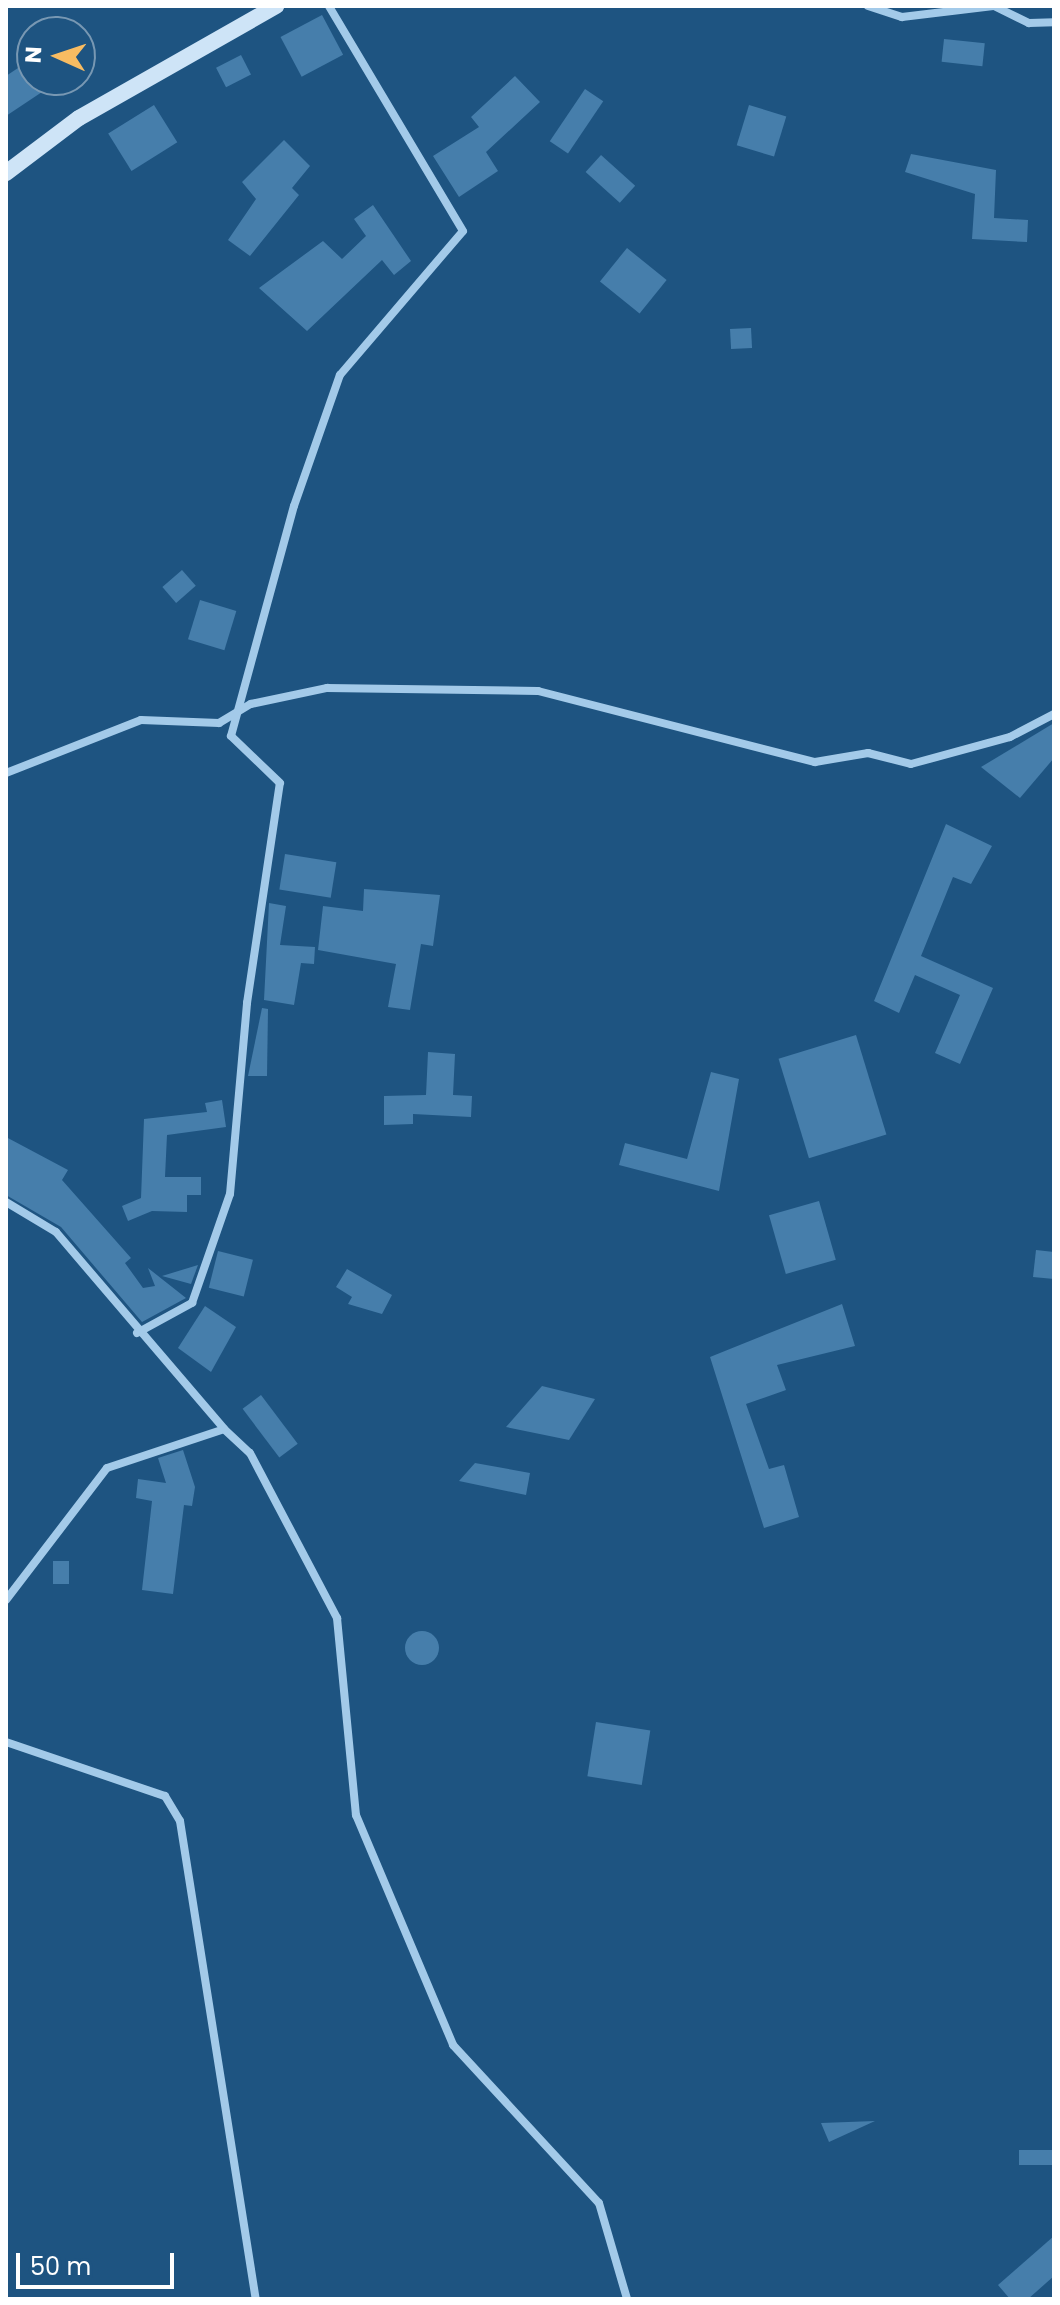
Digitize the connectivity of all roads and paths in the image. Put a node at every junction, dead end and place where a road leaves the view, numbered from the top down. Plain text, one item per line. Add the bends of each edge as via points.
1 (276, 6) edge
2 (329, 6) edge
3 (868, 6) edge
4 (994, 6) edge
5 (1054, 22) edge
6 (6, 173) edge
7 (237, 712) junction
8 (1054, 714) edge
9 (6, 773) edge
10 (6, 1202) edge
11 (137, 1333) junction
12 (224, 1429) junction
13 (6, 1600) edge
14 (6, 1742) edge
15 (256, 2299) edge
16 (627, 2299) edge

1 - 6 main road via 79,118
2 - 7 street via 463,231 340,375
3 - 4 street via 902,17
4 - 5 street via 1029,23
7 - 8 street via 327,688 538,691 749,750 815,762 868,753 911,764 1010,737
7 - 9 street via 219,723 141,720
7 - 11 street via 231,736 280,783 247,1003 230,1194 192,1303
10 - 11 street via 56,1232
11 - 12 street
12 - 13 street via 107,1468
12 - 16 street via 250,1453 337,1618 356,1815 453,2045 599,2203
14 - 15 street via 165,1796 180,1821

